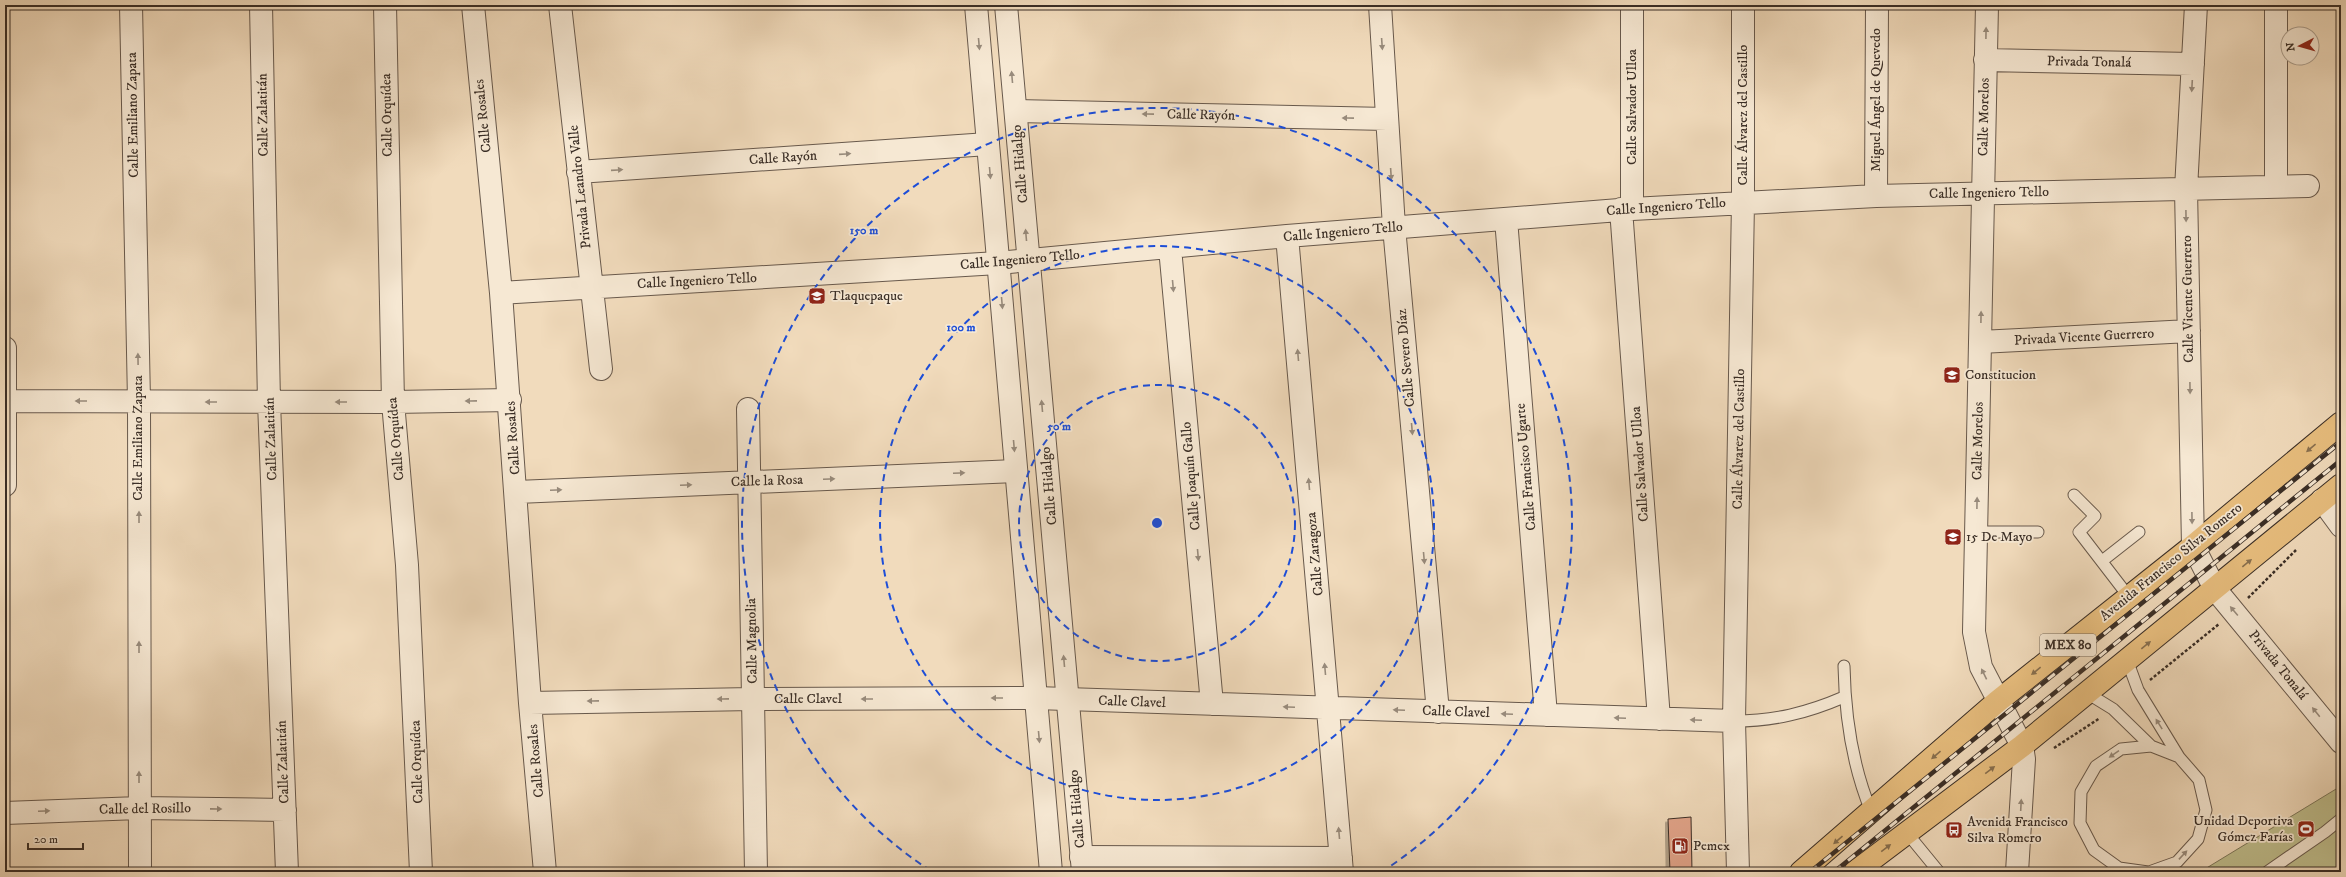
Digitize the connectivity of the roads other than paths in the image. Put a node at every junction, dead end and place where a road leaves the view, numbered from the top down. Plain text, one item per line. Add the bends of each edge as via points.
1 (131, 5) edge
2 (261, 5) edge
3 (384, 5) edge
4 (473, 5) edge
5 (560, 5) edge
6 (976, 5) edge
7 (1006, 5) edge
8 (1380, 5) edge
9 (1632, 5) edge
10 (1743, 5) edge
11 (1877, 5) edge
12 (1987, 5) edge
13 (2196, 5) edge
14 (2276, 5) edge
15 (1986, 60) junction
16 (2193, 64) junction
17 (1016, 111) junction
18 (1387, 119) junction
19 (988, 144) junction
20 (578, 172) junction
21 (2276, 186) junction
22 (2308, 186) dead end
23 (2186, 189) junction
24 (1983, 194) junction
25 (1876, 196) junction
26 (1743, 202) junction
27 (1626, 209) junction
28 (1506, 219) junction
29 (1394, 228) junction
30 (1287, 236) junction
31 (1170, 248) junction
32 (1029, 260) junction
33 (998, 263) junction
34 (591, 287) junction
35 (501, 293) junction
36 (2188, 331) junction
37 (1980, 342) junction
38 (5, 348) edge
39 (600, 369) dead end
40 (510, 400) junction
41 (6, 401) edge
42 (139, 402) junction
43 (269, 402) junction
44 (393, 402) junction
45 (748, 409) dead end
46 (2341, 423) edge
47 (1016, 471) junction
48 (749, 482) junction
49 (5, 485) edge
50 (2341, 485) edge
51 (517, 492) junction
52 (2074, 494) dead end
53 (2322, 500) junction
54 (2341, 526) edge
55 (1976, 532) junction
56 (2038, 532) dead end
57 (2139, 532) dead end
58 (2193, 546) junction
59 (2102, 562) junction
60 (2215, 589) junction
61 (2129, 597) junction
62 (2127, 660) junction
63 (1844, 666) dead end
64 (2087, 693) junction
65 (1844, 697) junction
66 (1036, 698) junction
67 (752, 699) junction
68 (1068, 700) junction
69 (1998, 701) junction
70 (530, 703) junction
71 (1212, 704) junction
72 (1328, 708) junction
73 (1438, 712) junction
74 (1546, 715) junction
75 (1659, 719) junction
76 (1734, 721) junction
77 (2341, 742) edge
78 (2022, 746) junction
79 (2151, 746) junction
80 (2179, 757) junction
81 (139, 808) junction
82 (285, 810) junction
83 (1871, 812) junction
84 (5, 813) edge
85 (2341, 819) edge
86 (1907, 833) junction
87 (1082, 864) edge
88 (1342, 865) edge
89 (140, 872) edge
90 (287, 872) edge
91 (421, 872) edge
92 (545, 872) edge
93 (756, 872) edge
94 (1052, 872) edge
95 (1738, 872) edge
96 (1801, 872) edge
97 (1855, 872) edge
98 (1939, 872) edge
99 (2017, 872) edge
100 (2148, 872) edge
101 (2267, 872) edge

42 -> 1 street, Calle Emiliano Zapata
2 - 43 street, Calle Zalatitán
3 - 44 street, Calle Orquídea
4 - 35 street, Calle Rosales
5 - 20 street, Privada Leandro Valle
6 -> 19 street
17 -> 7 street, Calle Hidalgo
8 -> 18 street, Calle Severo Díaz
9 - 27 street, Calle Salvador Ulloa
10 - 26 street, Calle Álvarez del Castillo
11 - 25 street, Miguel Ángel de Quevedo
15 -> 12 street, Calle Morelos
13 - 16 street, Calle Vicente Guerrero
14 - 21 street
15 - 16 street, Privada Tonalá
15 - 24 street, Calle Morelos
16 -> 23 street, Calle Vicente Guerrero
18 -> 17 street, Calle Rayón
32 -> 17 street, Calle Hidalgo
18 -> 29 street, Calle Severo Díaz
20 -> 19 street, Calle Rayón
19 -> 33 street
20 - 34 street, Privada Leandro Valle
21 - 22 street, Calle Ingeniero Tello
21 - 23 street, Calle Ingeniero Tello
23 - 24 street, Calle Ingeniero Tello
23 -> 36 street, Calle Vicente Guerrero
24 - 25 street, Calle Ingeniero Tello
37 -> 24 street, Calle Morelos
25 - 26 street, Calle Ingeniero Tello
26 - 27 street, Calle Ingeniero Tello
26 - 76 street, Calle Álvarez del Castillo
27 - 28 street, Calle Ingeniero Tello
27 - 75 street, Calle Salvador Ulloa
28 - 29 street, Calle Ingeniero Tello
28 - 74 street, Calle Francisco Ugarte
29 - 30 street, Calle Ingeniero Tello
29 -> 73 street, Calle Severo Díaz
30 - 31 street, Calle Ingeniero Tello
72 -> 30 street, Calle Zaragoza
31 - 32 street, Calle Ingeniero Tello
31 -> 71 street, Calle Joaquín Gallo
32 - 33 street, Calle Ingeniero Tello
68 -> 32 street, Calle Hidalgo
33 - 34 street, Calle Ingeniero Tello
33 -> 47 street
34 - 35 street, Calle Ingeniero Tello
34 - 39 street, Privada Leandro Valle
35 - 40 street, Calle Rosales
36 - 37 street, Privada Vicente Guerrero
36 -> 58 street, Calle Vicente Guerrero
55 -> 37 street, Calle Morelos
38 - 41 street
40 -> 44 street
40 - 51 street, Calle Rosales
42 -> 41 street
41 - 49 street
43 -> 42 street
81 -> 42 street, Calle Emiliano Zapata
44 -> 43 street
43 - 82 street, Calle Zalatitán
44 - 91 street, Calle Orquídea via 407,565
45 - 48 street, Calle Magnolia
46 -> 58 main road, Avenida Francisco Silva Romero / MEX 80
48 -> 47 street, Calle la Rosa
47 - 66 street
51 -> 48 street, Calle la Rosa
48 - 67 street, Calle Magnolia
50 - 53 main road
51 - 70 street, Calle Rosales
52 - 59 lane via 2095,516 2078,532
53 - 54 street
60 -> 53 main road
55 - 56 lane
69 -> 55 street, Calle Morelos via 1981,667 1974,632
57 - 59 lane
58 - 60 street, Calle Vicente Guerrero
58 - 61 main road, Avenida Francisco Silva Romero / MEX 80
59 - 61 lane
62 -> 60 main road
77 -> 60 street, Privada Tonalá
61 -> 69 main road, Avenida Francisco Silva Romero / MEX 80
62 - 64 main road
80 -> 62 lane via 2138,690
63 - 65 lane
64 - 78 main road
64 - 79 lane via 2113,709
65 - 76 lane via 1790,716 1762,721
65 - 83 lane via 1848,733 1856,768
66 -> 67 street, Calle Clavel
66 - 68 street, Calle Clavel
66 -> 94 street
67 -> 70 street, Calle Clavel
67 - 93 street, Calle Magnolia
68 - 71 street, Calle Clavel
68 - 87 street, Calle Hidalgo
69 - 78 street, Calle Morelos
69 -> 83 main road, Avenida Francisco Silva Romero / MEX 80
70 - 92 street, Calle Rosales
72 -> 71 street, Calle Clavel
73 -> 72 street, Calle Clavel
88 -> 72 street, Calle Zaragoza
74 -> 73 street, Calle Clavel
75 -> 74 street, Calle Clavel
76 -> 75 street, Calle Clavel
76 - 95 street, Calle Álvarez del Castillo
86 -> 78 main road
99 -> 78 street via 2024,759
79 - 80 lane
79 -> 100 lane via 2121,749 2096,766 2081,792 2080,823 2094,850 2119,868
100 -> 80 lane via 2177,862 2198,839 2206,810 2199,780
81 -> 82 street, Calle del Rosillo
84 -> 81 street, Calle del Rosillo
81 - 89 street, Calle Emiliano Zapata
82 - 90 street, Calle Zalatitán
83 -> 96 main road, Avenida Francisco Silva Romero / MEX 80
85 - 101 lane
97 -> 86 main road
86 - 98 lane
87 - 88 street

